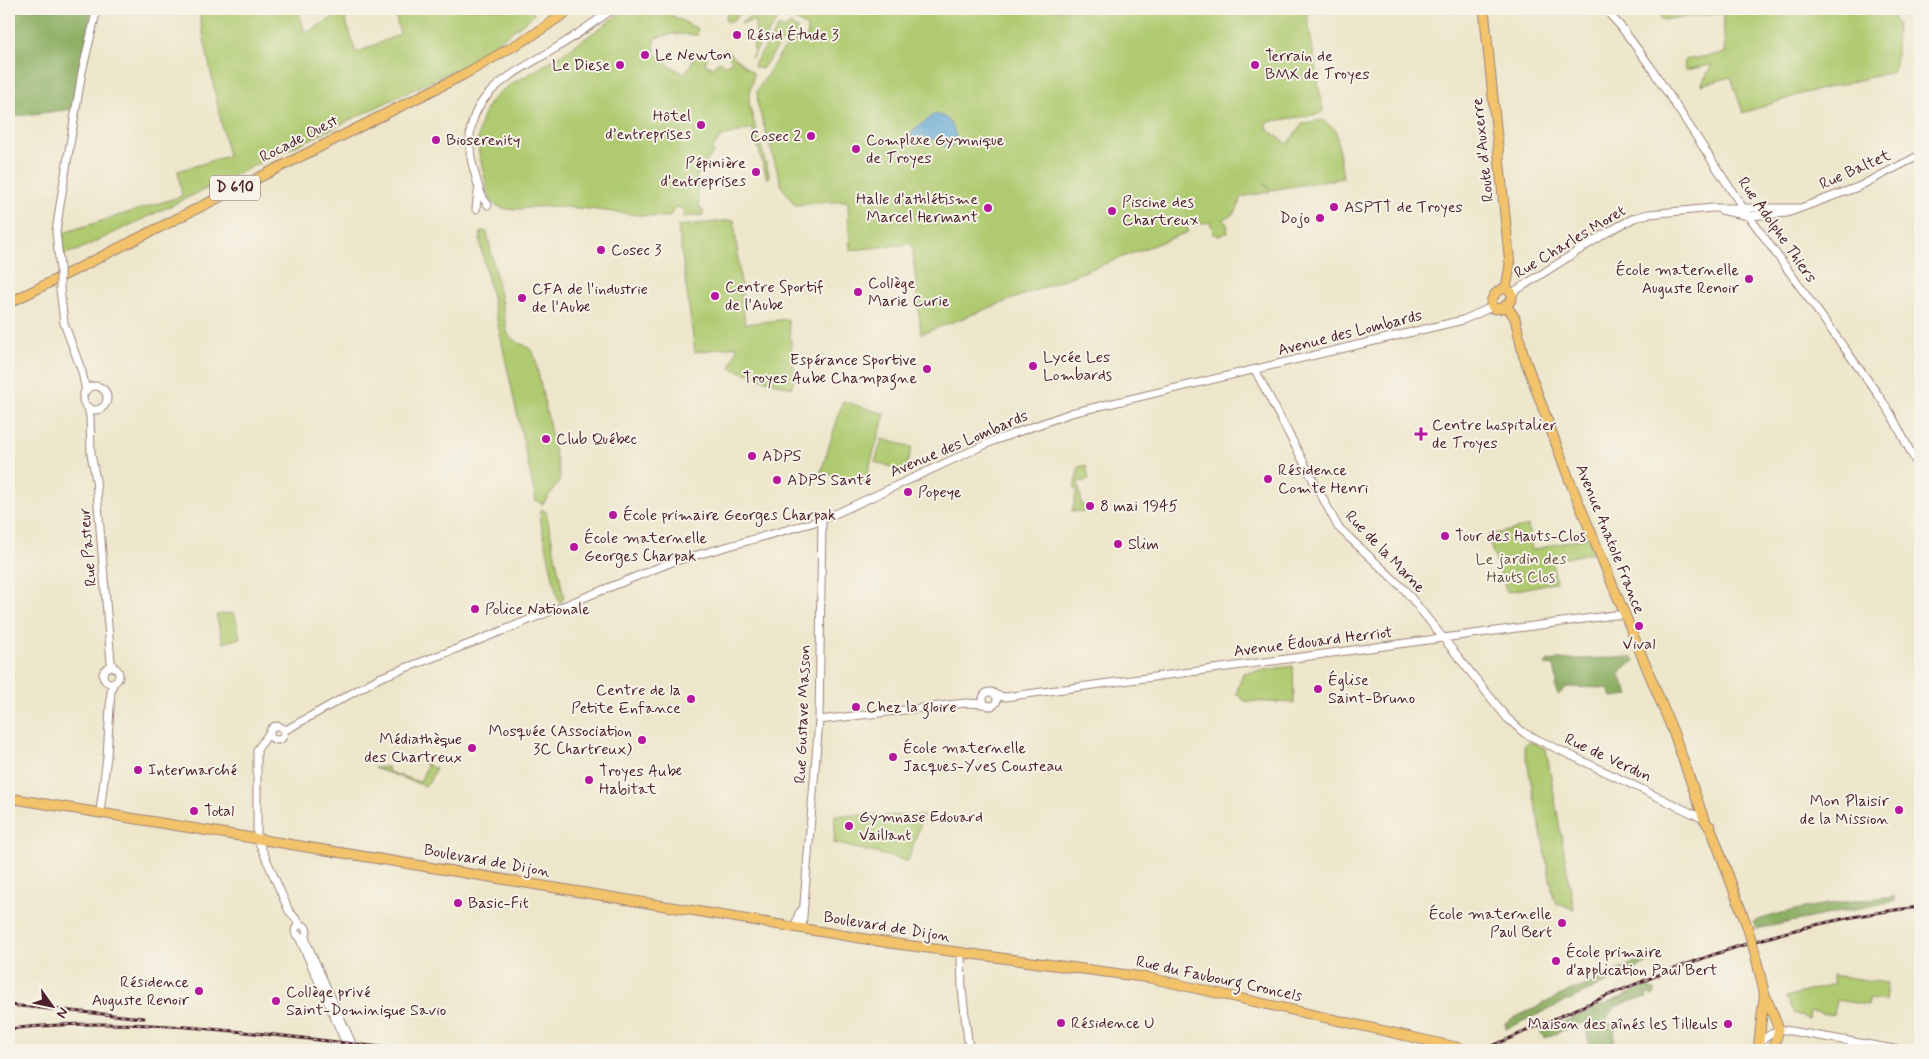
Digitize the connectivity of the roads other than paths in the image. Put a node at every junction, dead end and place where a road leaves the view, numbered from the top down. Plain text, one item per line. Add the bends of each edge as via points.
1 (96, 9) edge
2 (571, 9) edge
3 (612, 9) edge
4 (1484, 9) edge
5 (1605, 9) edge
6 (1920, 155) edge
7 (477, 182) junction
8 (488, 205) dead end
9 (1743, 208) junction
10 (1801, 208) junction
11 (476, 209) dead end
12 (1701, 209) junction
13 (1748, 216) junction
14 (1509, 290) junction
15 (9, 303) edge
16 (1506, 305) junction
17 (1492, 306) junction
18 (1255, 370) junction
19 (82, 372) junction
20 (98, 386) junction
21 (86, 391) junction
22 (88, 407) junction
23 (99, 409) junction
24 (91, 430) junction
25 (1920, 470) edge
26 (822, 520) junction
27 (1624, 615) junction
28 (1445, 638) junction
29 (111, 666) junction
30 (110, 682) junction
31 (984, 694) junction
32 (995, 695) junction
33 (1005, 697) junction
34 (965, 702) junction
35 (985, 704) junction
36 (994, 704) junction
37 (819, 720) junction
38 (284, 728) junction
39 (1524, 733) joint
40 (270, 736) junction
41 (9, 798) edge
42 (100, 812) junction
43 (1704, 815) junction
44 (257, 838) junction
45 (798, 928) junction
46 (300, 931) junction
47 (961, 954) junction
48 (1764, 992) junction
49 (1779, 1029) junction
50 (1762, 1042) edge
51 (1774, 1046) edge
52 (1465, 1049) edge
53 (349, 1050) edge
54 (355, 1050) edge
55 (969, 1050) edge
56 (1900, 1050) edge

1 - 19 street, bridge via 56,232 64,323
2 - 15 main road, Rocade Ouest / D 610 via 534,35 463,75
3 - 7 street via 559,47 501,81 484,98 474,116 470,135
4 - 14 main road, Route d'Auxerre via 1510,265
5 - 9 street, Rue Adolphe Thiers via 1659,80
6 - 10 street, Rue Baltet via 1858,187
7 - 8 street
7 - 11 street
9 - 10 street, Rue Baltet
9 - 12 street, Rue Charles Moret
9 - 13 street, Rue Adolphe Thiers
10 - 13 street, Rue Baltet via 1774,215
12 - 13 street, Rue Charles Moret
12 - 14 street, Rue Charles Moret via 1650,214 1626,221
13 - 25 street, Rue Adolphe Thiers via 1886,407
14 - 16 main road via 1512,299
14 - 17 main road via 1501,289 1492,298
16 - 17 main road via 1497,310
16 - 27 main road, Avenue Anatole France via 1515,318 1526,365
17 - 18 street, Avenue des Lombards via 1463,320
18 - 26 street, Avenue des Lombards via 1029,427
18 - 28 street, Rue de la Marne via 1338,526 1404,589
19 - 20 street
19 - 21 street
20 - 21 street
20 - 23 street via 106,392 107,399
21 - 22 street via 84,401
22 - 23 street
22 - 24 street, Rue Pasteur
23 - 24 street, Rue Pasteur
24 - 29 street, Rue Pasteur via 90,454 96,480
26 - 37 street, Rue Gustave Masson
26 - 38 street, Avenue des Lombards via 672,562 379,678
27 - 28 street, Avenue Édouard Herriot
27 - 43 main road, Avenue Anatole France
28 - 33 street, Avenue Édouard Herriot
28 - 39 street, Rue de la Marne via 1507,718
29 - 30 street via 103,674
29 - 30 street via 119,675
30 - 42 street via 107,756
31 - 32 street via 990,692
31 - 34 street
31 - 35 street
32 - 33 street, Avenue Édouard Herriot
32 - 36 street
33 - 36 street, Avenue Édouard Herriot
34 - 35 street
34 - 37 street
35 - 36 street
37 - 45 street, Rue Gustave Masson
38 - 40 street via 274,726
38 - 40 street via 282,739
39 - 43 street, Rue de Verdun
40 - 44 street via 259,746 257,758
41 - 42 main road, Boulevard de Dijon
42 - 44 main road, Boulevard de Dijon
43 - 48 main road, Avenue Anatole France, bridge via 1747,926
44 - 45 main road, Boulevard de Dijon
44 - 46 street
45 - 47 main road, Boulevard de Dijon
46 - 53 street
46 - 54 street
47 - 52 main road, Rue du Faubourg Croncels via 1150,978
47 - 55 street
48 - 49 main road, Avenue Anatole France
48 - 50 main road
49 - 50 street
49 - 51 main road
49 - 56 street
50 - 51 street via 1772,1037

